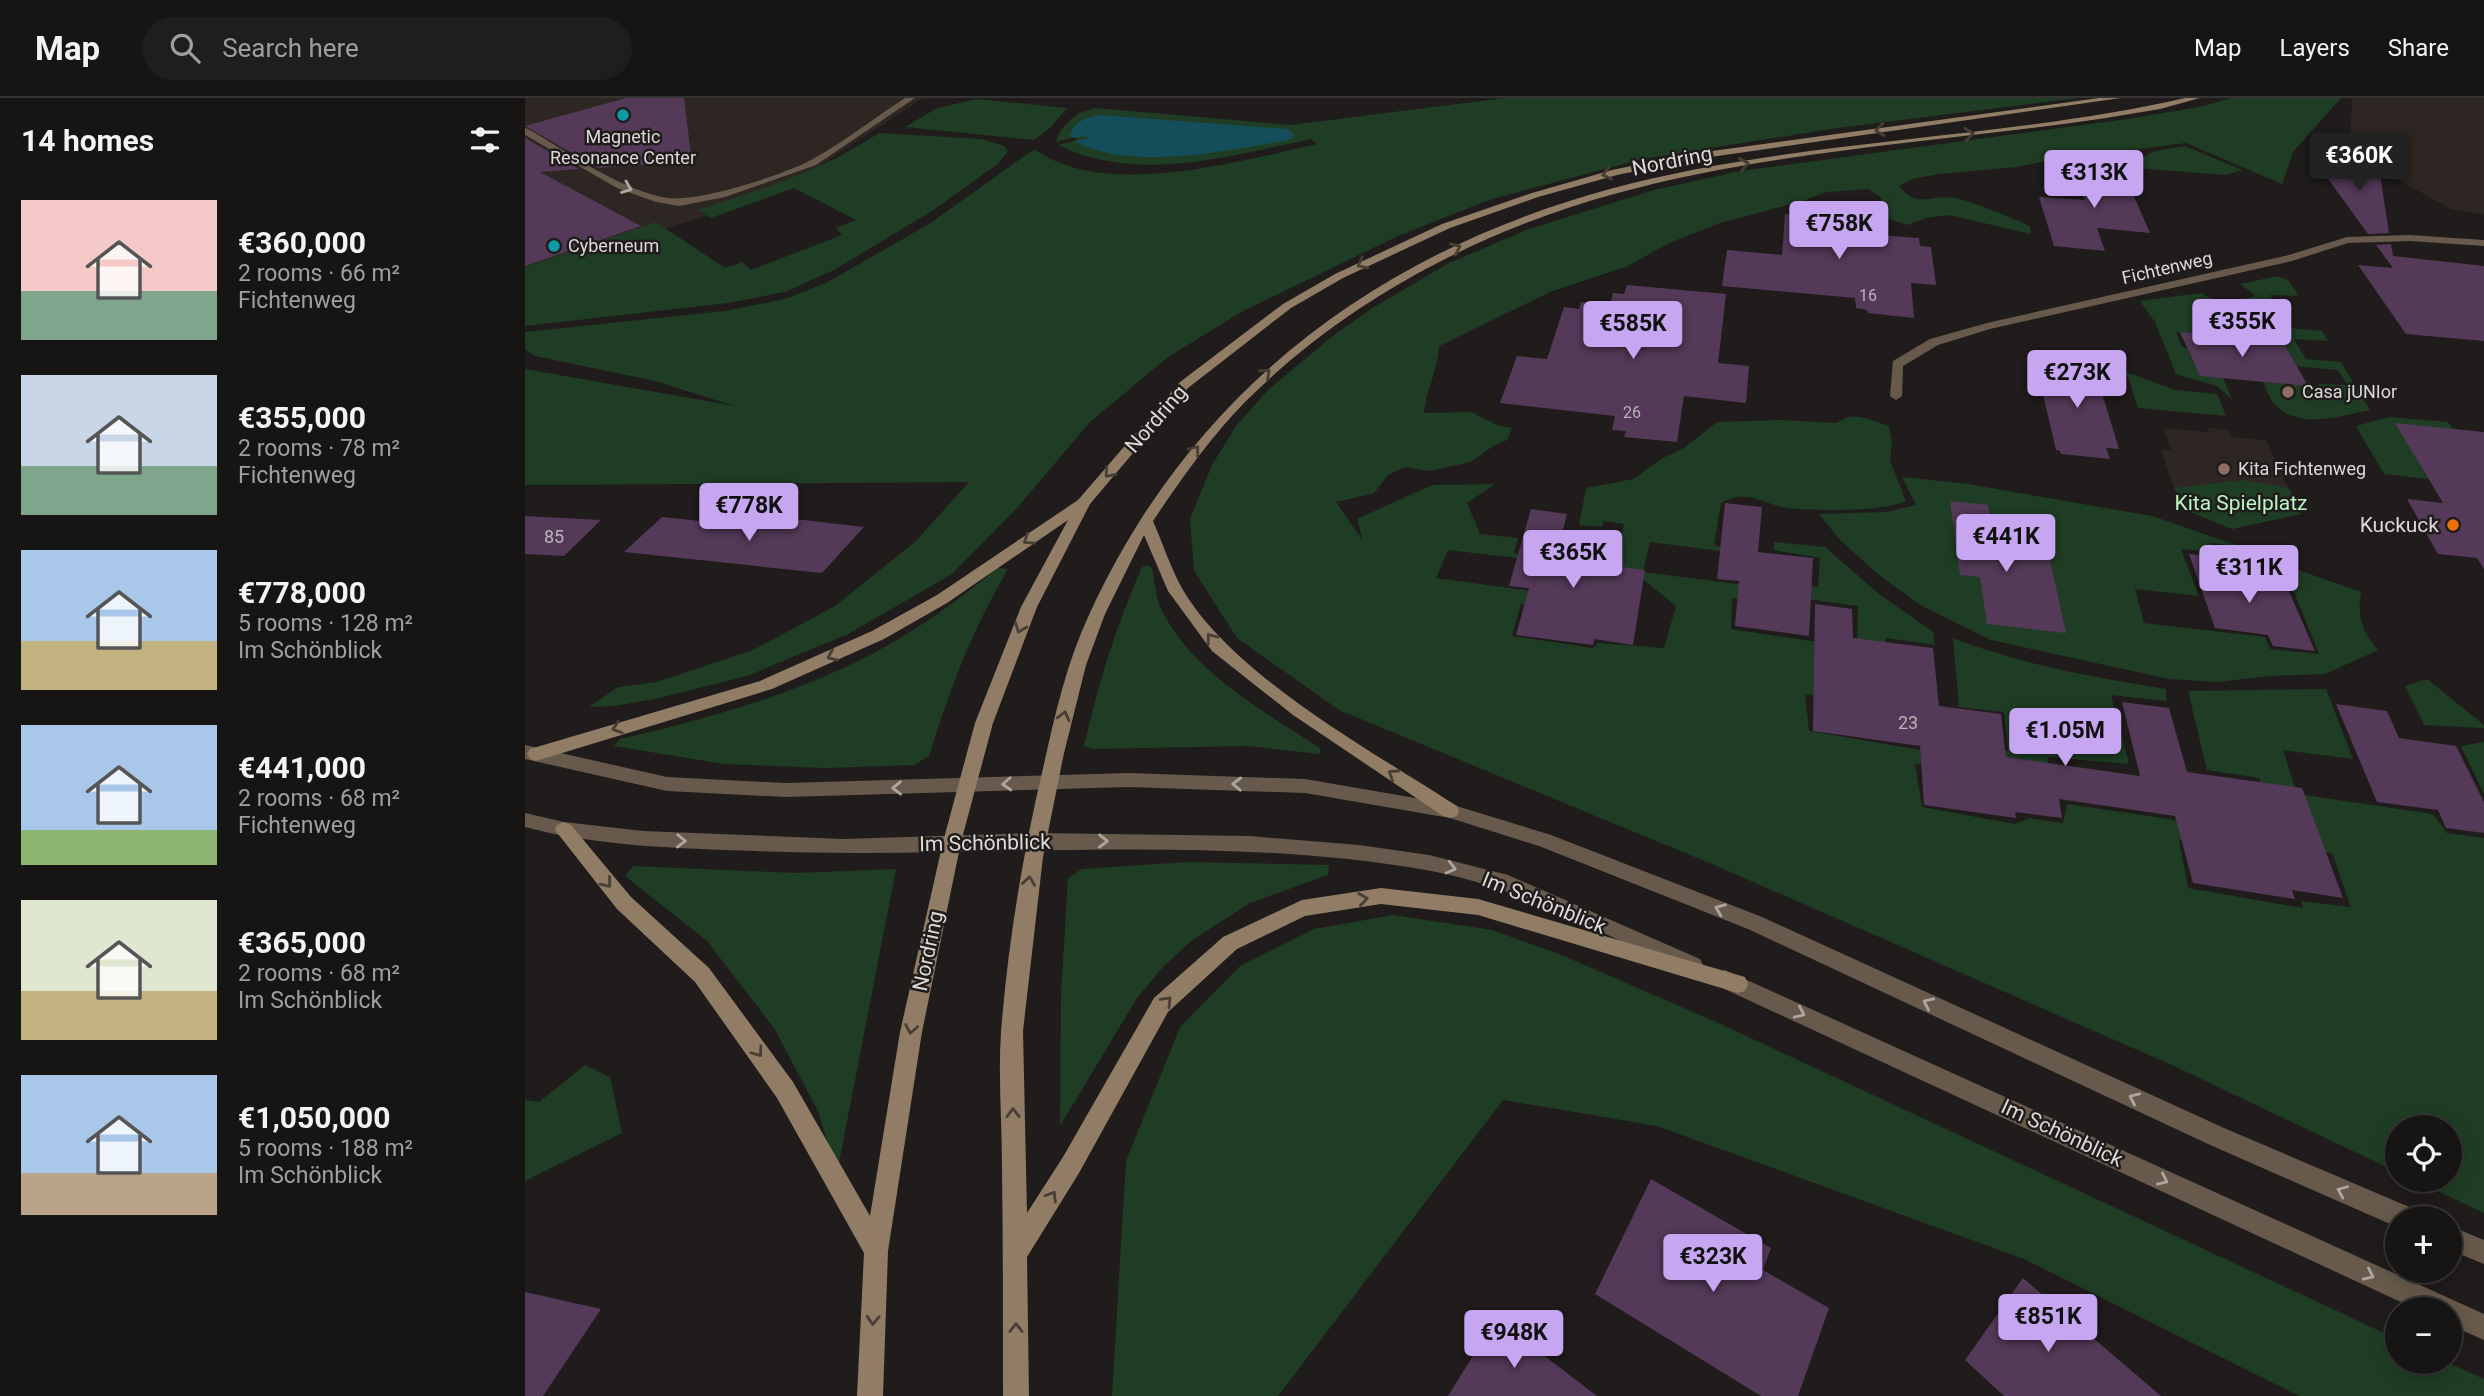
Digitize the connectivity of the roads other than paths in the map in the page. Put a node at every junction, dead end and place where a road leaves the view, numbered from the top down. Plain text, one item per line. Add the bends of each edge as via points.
1 (911, 98) edge
2 (2117, 98) edge
3 (2196, 98) edge
4 (525, 131) edge
5 (2484, 243) edge
6 (1896, 396) dead end
7 (1084, 502) junction
8 (1145, 520) junction
9 (531, 753) edge
10 (1048, 782) junction
11 (965, 786) junction
12 (1450, 811) junction
13 (525, 820) edge
14 (564, 830) junction
15 (1035, 841) junction
16 (952, 842) junction
17 (1738, 984) junction
18 (2385, 1209) edge
19 (2462, 1243) edge
20 (876, 1251) junction
21 (2484, 1252) edge
22 (1015, 1254) junction
23 (2418, 1297) edge
24 (2462, 1318) edge
25 (2484, 1328) edge
26 (870, 1396) edge
27 (1016, 1396) edge

4 -> 1 street via 620,186 679,203 722,195 813,163
2 -> 7 street, Nordring via 1690,157 1584,180 1446,226 1374,258 1287,306 1201,370
8 -> 3 street, Nordring via 1218,421 1288,354 1359,301 1437,257 1510,225 1610,192 1700,172 2090,118
5 - 6 street, Fichtenweg via 2347,240 2293,258 1987,327 1934,342 1897,364
7 -> 9 street via 942,599 878,635 766,685
7 -> 11 street, Nordring via 1029,607
10 -> 8 street, Nordring via 1069,694 1095,617
12 -> 8 street via 1299,712 1218,647 1176,591
11 -> 9 street via 786,790 667,783
10 -> 11 street
12 -> 10 street via 1305,786
10 - 15 street, Nordring
11 - 16 street, Nordring
18 -> 12 street via 1755,923 1544,840
13 - 14 street, Im Schönblick
14 -> 16 street, Im Schönblick via 643,839 843,847
14 -> 20 street via 624,903 702,975 785,1090
15 - 16 street, Im Schönblick
15 -> 17 street, Im Schönblick via 1249,844 1429,863 1508,883
22 -> 15 street, Nordring via 1011,1036
16 -> 20 street, Nordring via 911,1032
22 -> 17 street via 1161,1005 1230,943 1301,908 1381,897 1478,907
17 -> 23 street, Im Schönblick
19 - 21 street
20 -> 26 street, Nordring
27 -> 22 street, Nordring
24 - 25 street

